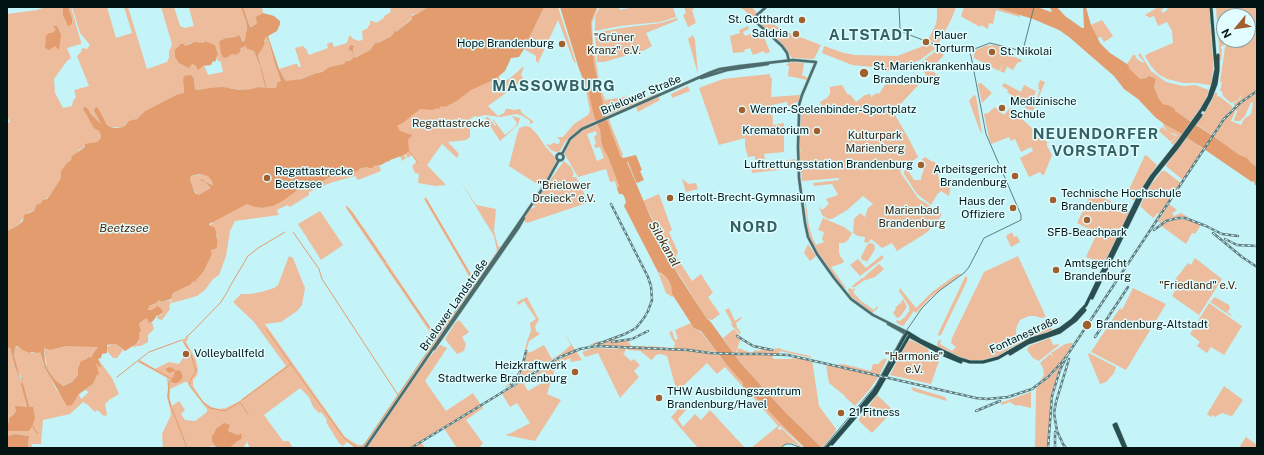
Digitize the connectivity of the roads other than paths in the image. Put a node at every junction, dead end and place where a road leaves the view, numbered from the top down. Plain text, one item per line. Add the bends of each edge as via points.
1 (766, 7) edge
2 (1212, 7) edge
3 (789, 61) junction
4 (589, 126) joint
5 (798, 157) junction
6 (805, 223) junction
7 (1105, 270) junction
8 (908, 334) junction
9 (1115, 424) dead end
10 (365, 448) edge
11 (827, 448) edge
12 (1125, 448) edge

1 - 3 main road via 754,19 782,46
2 - 7 main road via 1216,56 1215,74 1209,97 1195,121 1151,177
3 - 4 main road, Brielower Straße via 717,70
3 - 5 main road, Brielower Straße via 816,62 799,105
4 - 10 main road, Brielower Landstraße via 567,143 562,154 563,159 559,160 528,210
5 - 6 main road
5 - 6 main road
6 - 8 main road via 811,244 847,295 857,304
7 - 8 main road, Fontanestraße via 1077,316 1056,331 1031,339 998,358 983,362 960,359
7 - 8 main road, Fontanestraße via 1087,306 1072,323 1060,332 1023,346 993,362 961,362
8 - 11 main road via 870,397
9 - 12 main road

